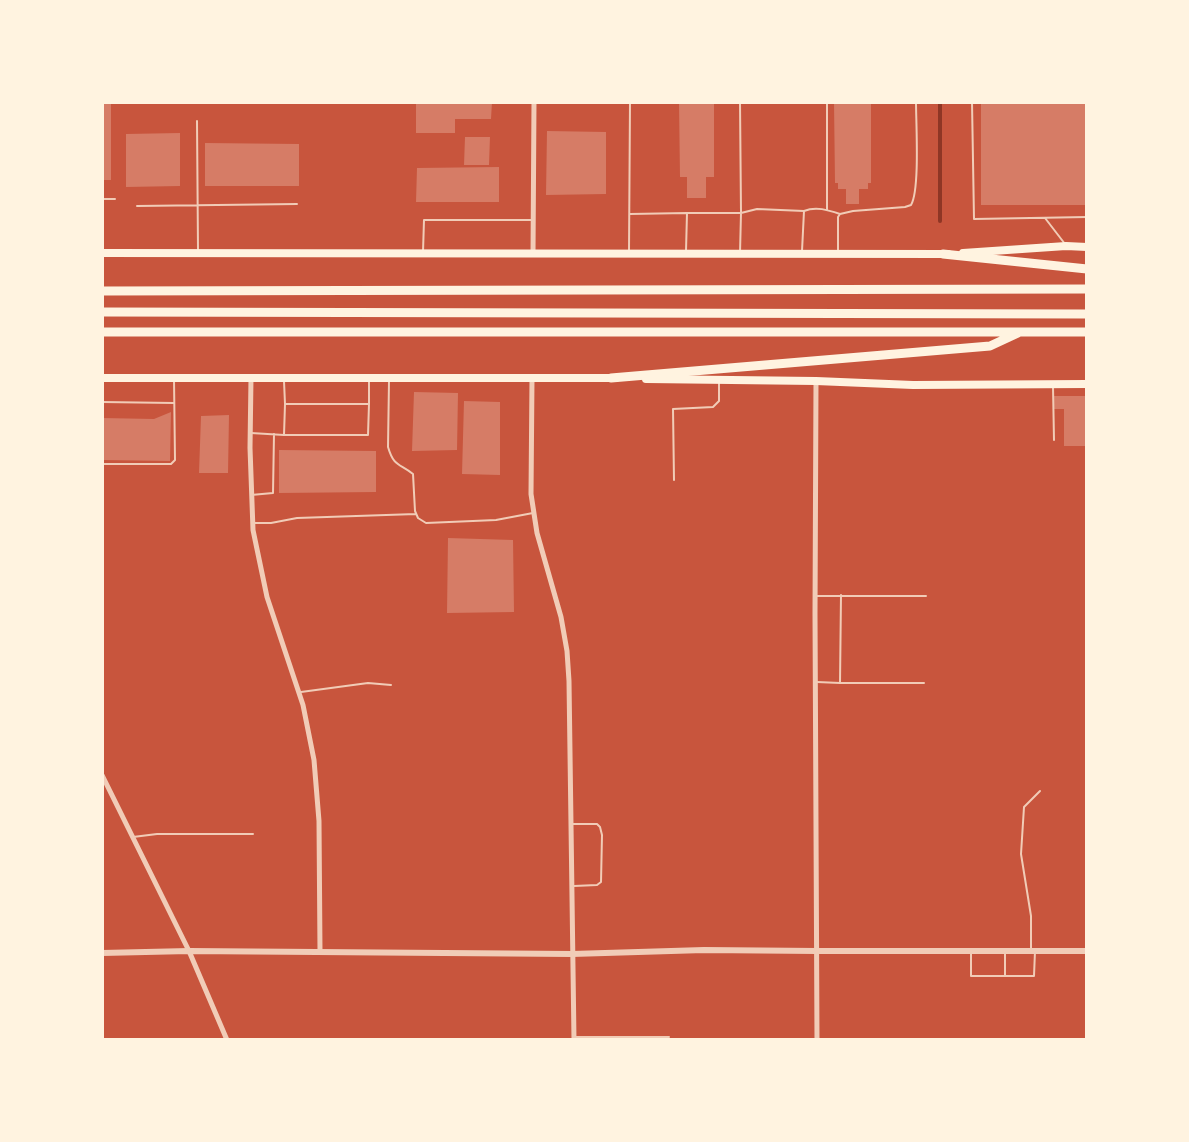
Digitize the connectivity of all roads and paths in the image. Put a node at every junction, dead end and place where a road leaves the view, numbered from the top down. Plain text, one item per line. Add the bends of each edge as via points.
1 (534, 102) edge
2 (630, 102) edge
3 (740, 102) edge
4 (826, 102) edge
5 (916, 102) edge
6 (972, 102) edge
7 (197, 121) dead end
8 (102, 199) edge
9 (115, 199) dead end
10 (297, 204) dead end
11 (137, 206) dead end
12 (198, 206) junction
13 (804, 210) junction
14 (827, 210) junction
15 (687, 213) junction
16 (741, 213) junction
17 (629, 214) junction
18 (840, 214) junction
19 (1087, 217) edge
20 (1045, 218) junction
21 (534, 220) junction
22 (1066, 246) junction
23 (1087, 246) edge
24 (102, 253) edge
25 (198, 253) junction
26 (423, 254) junction
27 (533, 254) junction
28 (629, 254) junction
29 (686, 254) junction
30 (740, 254) junction
31 (802, 254) junction
32 (838, 254) junction
33 (943, 254) junction
34 (1087, 268) edge
35 (1087, 289) edge
36 (102, 291) edge
37 (102, 312) edge
38 (1087, 314) edge
39 (102, 332) edge
40 (1021, 332) junction
41 (1087, 332) edge
42 (102, 378) edge
43 (174, 378) junction
44 (252, 378) junction
45 (369, 378) junction
46 (389, 378) junction
47 (611, 378) junction
48 (284, 379) junction
49 (532, 379) junction
50 (718, 380) junction
51 (816, 381) junction
52 (1053, 384) junction
53 (1087, 384) edge
54 (102, 402) edge
55 (174, 403) junction
56 (285, 404) junction
57 (369, 404) junction
58 (250, 433) junction
59 (274, 434) junction
60 (284, 435) junction
61 (1054, 440) dead end
62 (102, 464) edge
63 (674, 480) dead end
64 (251, 495) junction
65 (534, 512) junction
66 (416, 514) junction
67 (253, 523) junction
68 (841, 595) junction
69 (815, 596) junction
70 (926, 596) dead end
71 (815, 682) junction
72 (840, 683) junction
73 (924, 683) dead end
74 (391, 686) dead end
75 (298, 693) junction
76 (102, 775) edge
77 (1040, 791) dead end
78 (571, 824) junction
79 (253, 834) dead end
80 (133, 837) junction
81 (572, 886) junction
82 (189, 951) junction
83 (817, 951) junction
84 (971, 951) junction
85 (1005, 951) junction
86 (1033, 951) junction
87 (1087, 951) edge
88 (320, 952) junction
89 (102, 953) edge
90 (572, 954) junction
91 (1005, 976) junction
92 (669, 1037) dead end
93 (574, 1039) edge
94 (227, 1040) edge
95 (817, 1040) edge

1 - 21 street
2 - 17 lane
3 - 16 lane
4 - 14 lane
5 - 18 lane via 916,183 911,205
6 - 20 lane via 974,219
7 - 12 lane
8 - 9 lane
10 - 12 lane
11 - 12 lane
12 - 25 lane
13 - 14 lane
13 - 16 lane via 757,209
13 - 31 lane
14 - 18 lane
15 - 16 lane
15 - 17 lane
15 - 29 lane
16 - 30 lane
17 - 28 lane
18 - 32 lane
19 - 20 lane
20 - 22 lane
21 - 26 lane via 424,220
21 - 27 street
22 - 23 main road
22 - 33 main road
24 - 25 main road
25 - 26 main road
26 - 27 main road
27 - 28 main road
28 - 29 main road
29 - 30 main road
30 - 31 main road
31 - 32 main road
32 - 33 main road
33 - 34 highway
35 - 36 highway
37 - 38 highway
39 - 40 highway
40 - 41 highway
40 - 47 highway via 990,346
42 - 43 main road
43 - 44 main road
43 - 55 lane
44 - 48 main road
44 - 58 street
45 - 46 main road
45 - 48 main road
45 - 57 lane
46 - 49 main road
46 - 66 lane via 388,447 395,464 413,474
47 - 49 main road
47 - 50 main road
48 - 56 lane
49 - 65 street
50 - 51 main road
50 - 63 lane via 719,401 713,407 673,409
51 - 52 main road
51 - 69 street
52 - 53 main road
52 - 61 lane
54 - 55 lane
55 - 62 lane via 175,460 171,464
56 - 57 lane
56 - 60 lane
57 - 60 lane via 368,435
58 - 59 lane
58 - 64 street
59 - 60 lane
59 - 64 lane via 273,494
64 - 67 street
65 - 66 lane via 496,520 435,523 426,523
65 - 78 street via 567,651
66 - 67 lane
67 - 75 street via 267,597
68 - 69 lane
68 - 70 lane
68 - 72 lane
69 - 71 street
71 - 72 lane
71 - 83 street
72 - 73 lane
74 - 75 lane via 368,683
75 - 88 street via 316,781
76 - 80 street
77 - 86 lane via 1024,807 1021,854
78 - 81 street
78 - 81 lane via 597,824 602,844 601,882
79 - 80 lane
80 - 82 street
81 - 90 street
82 - 88 street
82 - 89 street
82 - 94 street
83 - 84 street
83 - 90 street
83 - 95 street
84 - 85 street
84 - 91 lane via 971,976
85 - 86 street
85 - 91 lane
86 - 87 street
86 - 91 lane via 1035,976
88 - 90 street
90 - 93 street
92 - 93 lane

